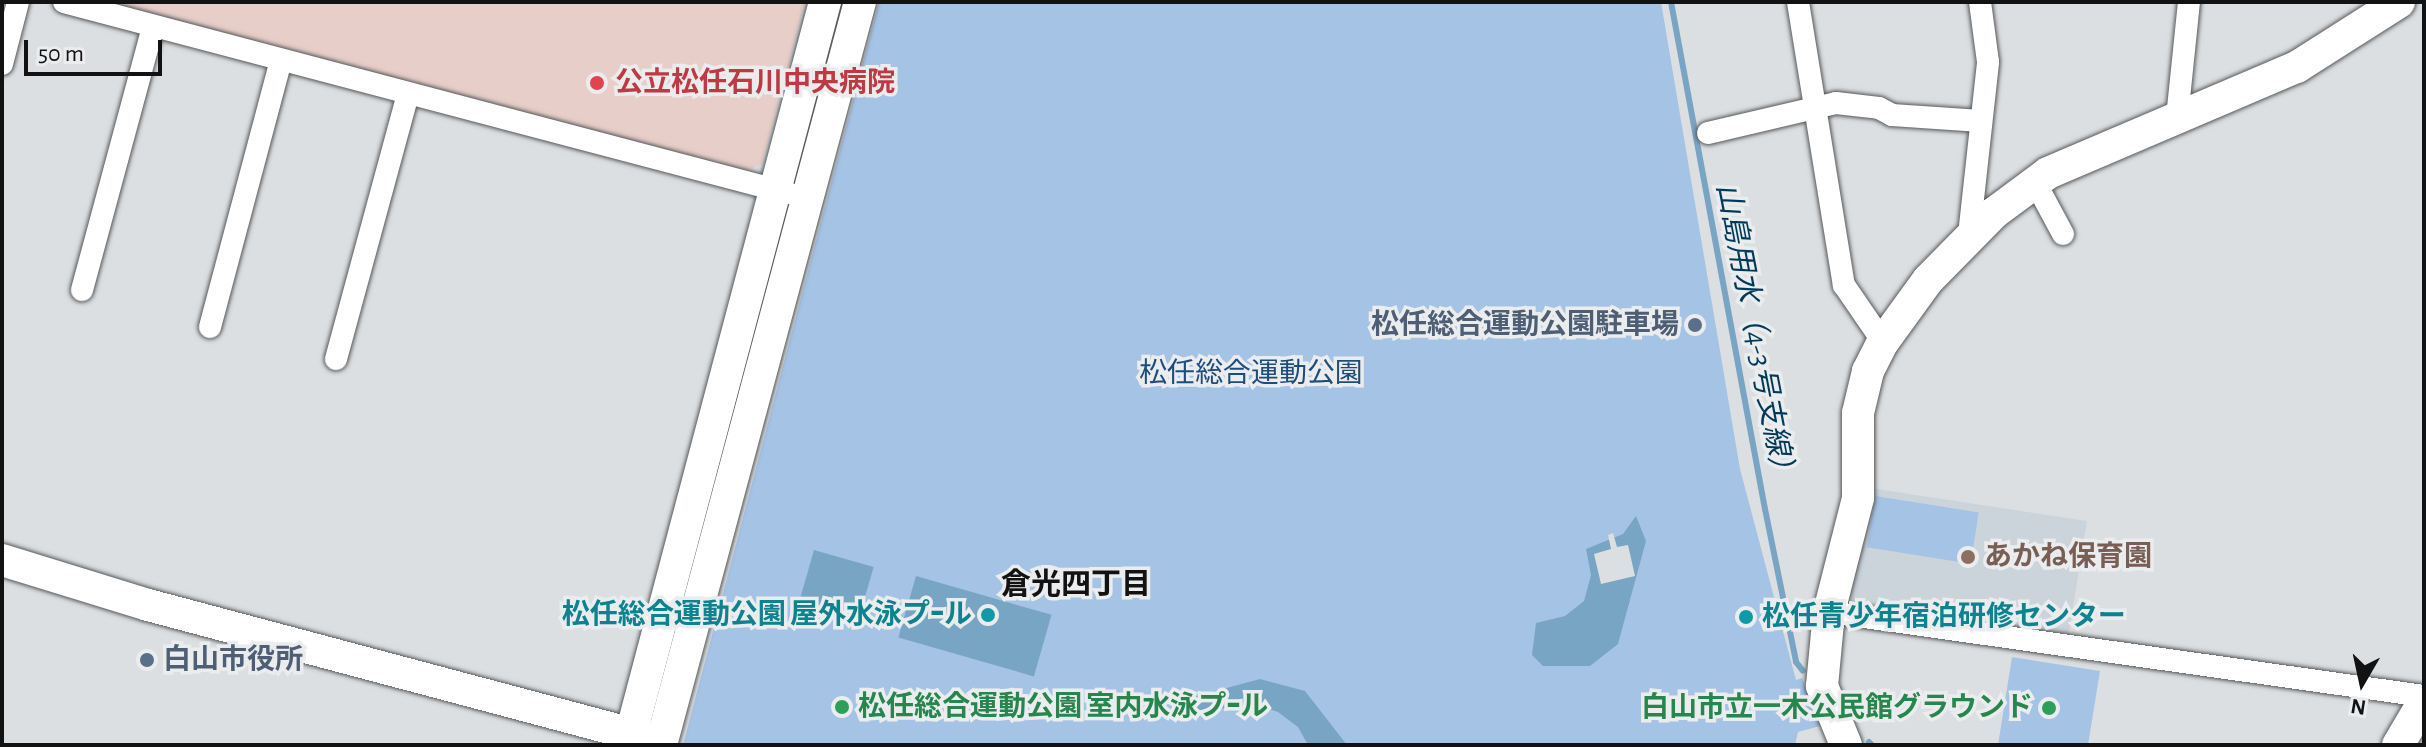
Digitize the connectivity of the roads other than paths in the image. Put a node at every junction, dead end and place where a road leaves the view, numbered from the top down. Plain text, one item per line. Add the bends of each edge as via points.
1 (18, 2) edge
2 (64, 2) edge
3 (825, 2) edge
4 (860, 2) edge
5 (1798, 2) edge
6 (1980, 2) edge
7 (2189, 2) edge
8 (2399, 2) edge
9 (153, 26) junction
10 (281, 60) junction
11 (2, 64) edge
12 (408, 94) junction
13 (1814, 109) junction
14 (2177, 118) junction
15 (1981, 121) junction
16 (1708, 133) dead end
17 (2035, 182) junction
18 (775, 189) junction
19 (809, 199) junction
20 (2063, 234) dead end
21 (1969, 235) junction
22 (82, 290) dead end
23 (210, 327) dead end
24 (1883, 342) junction
25 (336, 359) dead end
26 (2, 560) edge
27 (1829, 612) junction
28 (2424, 698) edge
29 (645, 741) edge
30 (1846, 745) edge
31 (2398, 745) edge

1 - 11 street
2 - 9 street
3 - 18 street
4 - 19 street
5 - 13 street
6 - 15 street via 1988,62
7 - 14 street
8 - 14 street via 2297,67
9 - 10 street
9 - 22 street
10 - 12 street
10 - 23 street
12 - 18 street
12 - 25 street
13 - 15 street via 1836,103 1879,108 1892,115
13 - 16 street
13 - 24 street via 1844,285
14 - 17 street
15 - 21 street
17 - 20 street
17 - 21 street
18 - 19 street
18 - 29 street
19 - 29 street
21 - 24 street
24 - 27 street via 1868,371 1858,413 1858,498
26 - 29 street
27 - 28 street
27 - 30 street via 1822,686 1829,714
28 - 31 street

